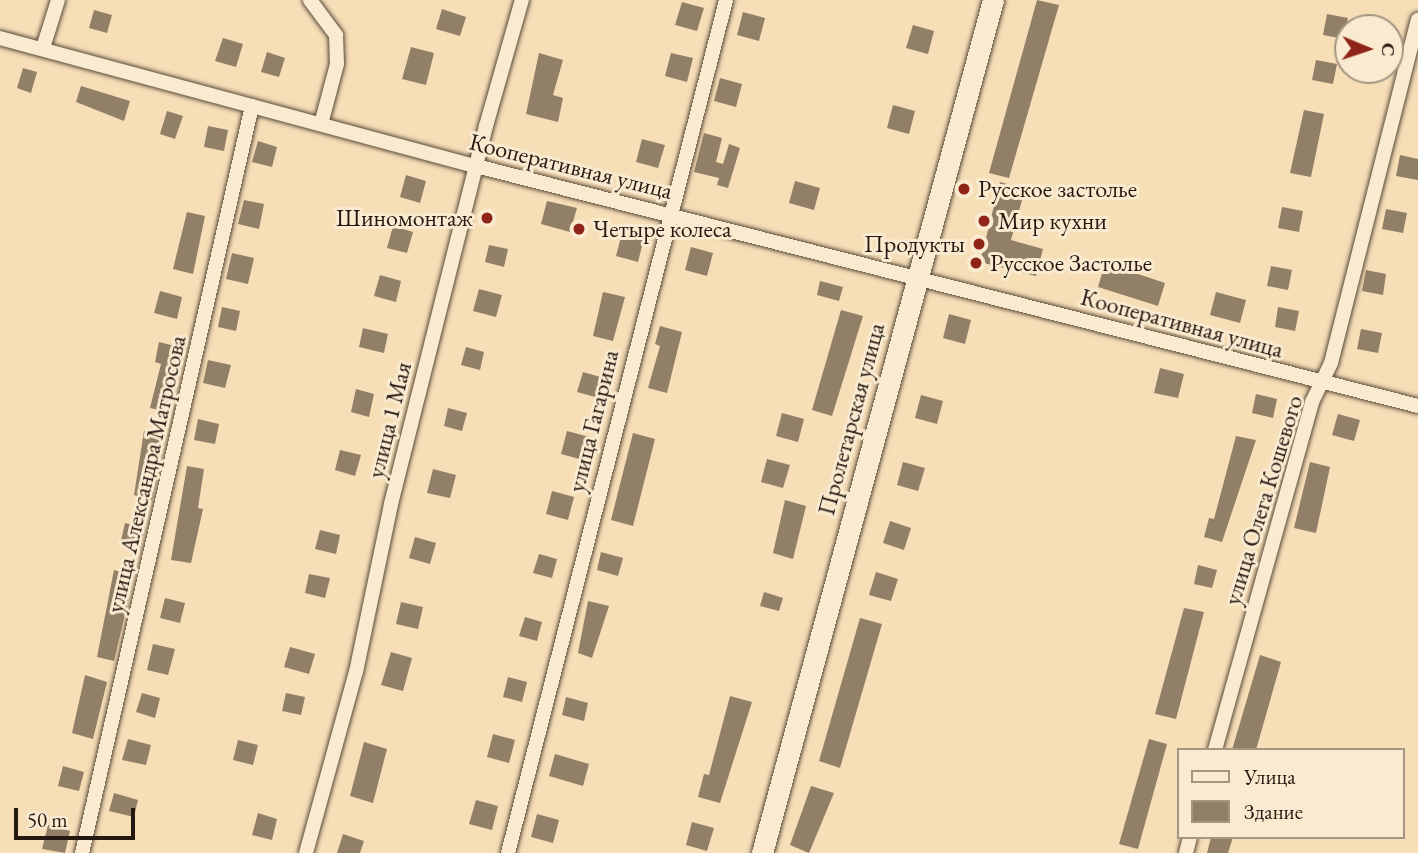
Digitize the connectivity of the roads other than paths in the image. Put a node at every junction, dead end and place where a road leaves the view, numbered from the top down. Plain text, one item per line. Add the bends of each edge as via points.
1 (58, 0) edge
2 (310, 0) edge
3 (522, 0) edge
4 (726, 0) edge
5 (993, 0) edge
6 (1418, 20) edge
7 (0, 38) edge
8 (43, 48) junction
9 (252, 106) junction
10 (321, 124) junction
11 (476, 166) junction
12 (668, 214) junction
13 (916, 277) junction
14 (1324, 383) junction
15 (1418, 407) edge
16 (1216, 748) edge
17 (82, 853) edge
18 (306, 853) edge
19 (508, 853) edge
20 (762, 853) edge

1 - 8 street
2 - 10 street via 336,35 337,64
3 - 11 street, улица 1 Мая
4 - 12 street, улица Гагарина
5 - 13 main road, Пролетарская улица
6 - 14 street, улица Олега Кошевого
7 - 8 street, Кооперативная улица
8 - 9 street, Кооперативная улица
9 - 10 street, Кооперативная улица
9 - 17 street, улица Александра Матросова
10 - 11 street, Кооперативная улица
11 - 12 street, Кооперативная улица
11 - 18 street, улица 1 Мая via 391,504 356,672
12 - 13 street, Кооперативная улица
12 - 19 street, улица Гагарина
13 - 14 street, Кооперативная улица
13 - 20 main road, Пролетарская улица
14 - 15 street, Кооперативная улица
14 - 16 street, улица Олега Кошевого via 1312,402

